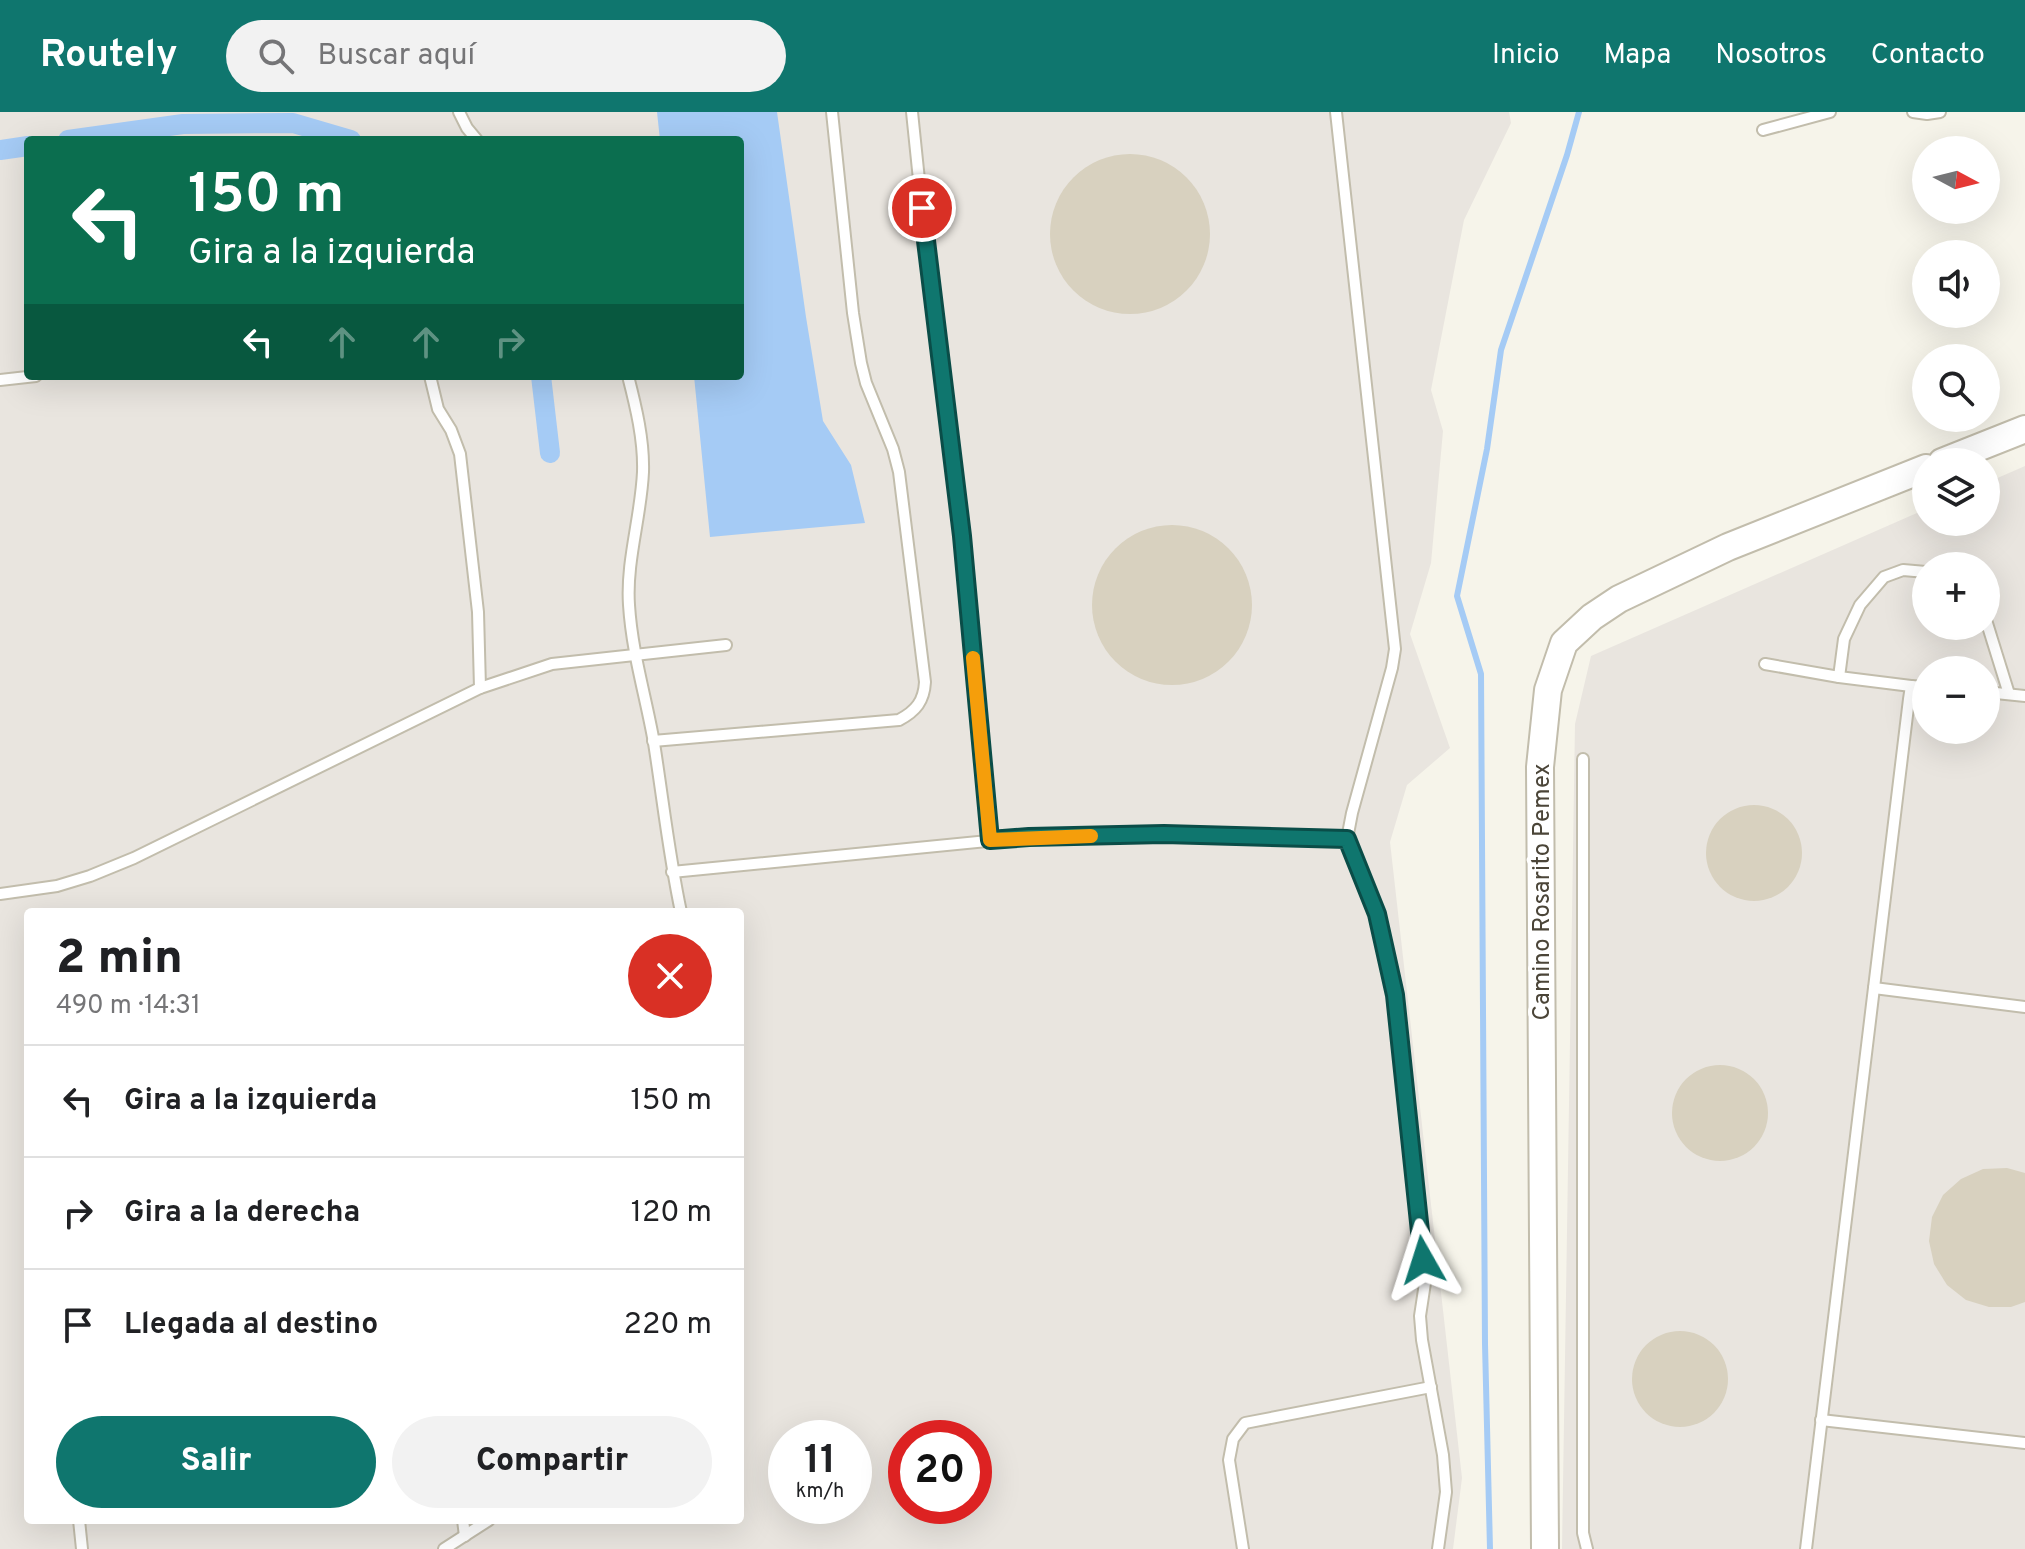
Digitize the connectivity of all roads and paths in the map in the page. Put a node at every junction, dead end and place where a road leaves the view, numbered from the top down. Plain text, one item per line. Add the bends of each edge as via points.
1 (459, 112) edge
2 (832, 112) edge
3 (912, 112) edge
4 (1336, 112) edge
5 (1830, 112) edge
6 (1913, 112) edge
7 (1940, 112) edge
8 (1763, 130) dead end
9 (474, 136) edge
10 (24, 377) edge
11 (0, 380) edge
12 (431, 380) edge
13 (629, 380) edge
14 (2025, 429) edge
15 (1977, 448) edge
16 (1912, 474) edge
17 (1912, 571) edge
18 (1992, 640) edge
19 (726, 645) dead end
20 (634, 654) junction
21 (1765, 664) dead end
22 (1839, 677) junction
23 (1911, 686) joint
24 (480, 688) junction
25 (2000, 693) edge
26 (2009, 694) junction
27 (2025, 696) edge
28 (653, 741) junction
29 (1583, 759) dead end
30 (1347, 839) junction
31 (990, 840) junction
32 (672, 872) junction
33 (0, 894) edge
34 (680, 908) edge
35 (1874, 988) junction
36 (2025, 1007) edge
37 (1431, 1387) junction
38 (1821, 1420) junction
39 (2025, 1443) edge
40 (79, 1524) edge
41 (464, 1524) edge
42 (483, 1524) edge
43 (465, 1536) junction
44 (82, 1549) edge
45 (444, 1549) edge
46 (1243, 1549) edge
47 (1438, 1549) edge
48 (1545, 1549) edge
49 (1587, 1549) edge
50 (1806, 1549) edge

1 - 9 lane
2 - 28 lane via 853,313 866,383 899,472 925,694 899,720
3 - 31 lane via 962,536
4 - 30 lane via 1395,649
5 - 8 lane
6 - 7 lane
10 - 11 lane
12 - 24 lane via 438,409 460,454 478,612
13 - 20 lane via 643,471 629,580
14 - 15 street
16 - 48 street, Camino Rosarito Pemex via 1728,547 1619,599 1564,643 1548,690 1540,767
17 - 22 lane via 1884,577 1860,605 1844,639
18 - 26 lane
19 - 20 lane
20 - 24 lane via 552,664
20 - 28 lane
21 - 22 lane
22 - 23 lane
23 - 35 lane
24 - 33 lane via 134,858 57,886
25 - 26 lane
26 - 27 lane
28 - 32 lane
29 - 49 lane
30 - 31 lane via 1164,834
30 - 37 lane via 1377,914 1395,995 1425,1283 1422,1340
31 - 32 lane
32 - 34 lane
35 - 36 lane
35 - 38 lane
37 - 46 lane via 1245,1423 1233,1439 1229,1460
37 - 47 lane via 1446,1492
38 - 39 lane
38 - 50 lane
40 - 44 lane
41 - 43 lane
42 - 43 lane
43 - 45 lane

